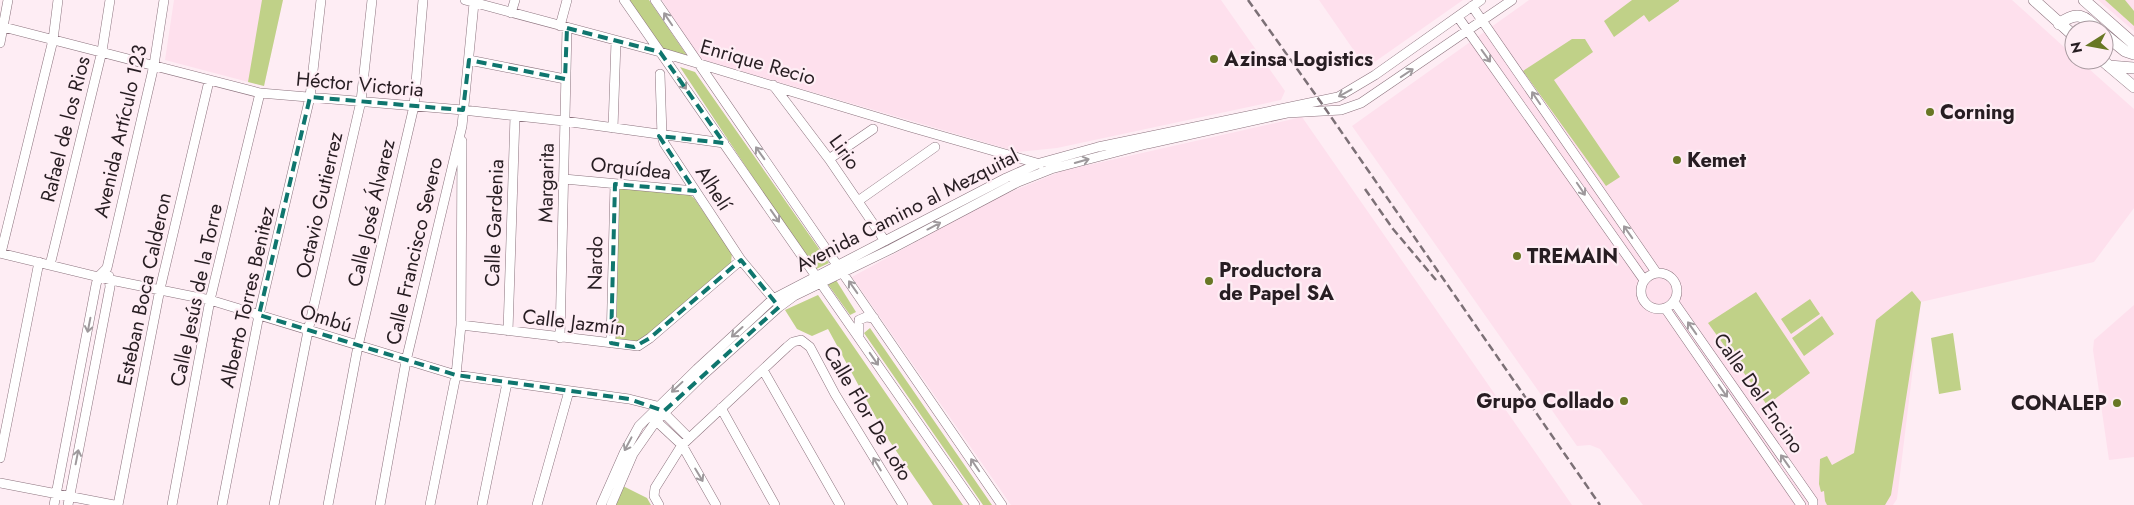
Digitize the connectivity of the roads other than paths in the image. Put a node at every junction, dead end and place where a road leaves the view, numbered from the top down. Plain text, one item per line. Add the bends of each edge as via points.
1 (8, 0) edge
2 (58, 0) edge
3 (110, 0) edge
4 (164, 0) edge
5 (321, 0) edge
6 (372, 0) edge
7 (423, 0) edge
8 (515, 0) edge
9 (567, 0) edge
10 (624, 0) edge
11 (655, 0) edge
12 (1481, 0) edge
13 (1512, 0) edge
14 (2084, 0) edge
15 (470, 1) edge
16 (2038, 2) edge
17 (1472, 6) junction
18 (512, 13) junction
19 (1458, 17) junction
20 (2064, 20) edge
21 (2064, 20) edge
22 (2089, 20) edge
23 (1483, 21) junction
24 (2059, 24) junction
25 (2, 26) edge
26 (563, 27) junction
27 (2064, 28) edge
28 (1468, 32) junction
29 (53, 40) junction
30 (616, 41) junction
31 (2114, 42) edge
32 (0, 43) edge
33 (2134, 44) edge
34 (102, 52) junction
35 (660, 52) junction
36 (2134, 54) edge
37 (469, 60) junction
38 (698, 63) junction
39 (2114, 64) edge
40 (154, 65) junction
41 (2134, 68) edge
42 (2114, 70) edge
43 (660, 74) dead end
44 (1375, 75) junction
45 (565, 79) junction
46 (210, 81) junction
47 (774, 85) junction
48 (2134, 87) edge
49 (1384, 89) junction
50 (260, 93) junction
51 (310, 97) junction
52 (361, 102) junction
53 (414, 106) junction
54 (463, 110) junction
55 (514, 116) junction
56 (564, 121) junction
57 (462, 126) junction
58 (613, 128) junction
59 (873, 129) dead end
60 (662, 136) junction
61 (724, 143) junction
62 (934, 147) dead end
63 (829, 159) junction
64 (1043, 167) junction
65 (564, 179) junction
66 (615, 184) junction
67 (695, 192) junction
68 (858, 201) junction
69 (1611, 207) junction
70 (1599, 215) junction
71 (885, 241) junction
72 (1, 253) edge
73 (741, 260) junction
74 (39, 262) junction
75 (50, 265) junction
76 (838, 265) junction
77 (106, 268) junction
78 (1656, 272) junction
79 (843, 273) junction
80 (98, 277) junction
81 (111, 280) junction
82 (819, 280) junction
83 (1644, 280) junction
84 (160, 289) junction
85 (210, 300) junction
86 (1674, 302) junction
87 (776, 303) junction
88 (1665, 308) junction
89 (259, 315) junction
90 (874, 318) junction
91 (461, 325) junction
92 (308, 331) junction
93 (508, 331) junction
94 (858, 336) junction
95 (560, 338) junction
96 (611, 344) junction
97 (358, 346) junction
98 (406, 361) junction
99 (762, 370) junction
100 (456, 375) junction
101 (507, 383) junction
102 (569, 391) junction
103 (645, 404) junction
104 (721, 408) junction
105 (661, 409) junction
106 (652, 418) junction
107 (689, 438) junction
108 (682, 445) junction
109 (0, 458) edge
110 (0, 483) edge
111 (56, 493) junction
112 (68, 501) edge
113 (657, 503) edge
114 (54, 505) edge
115 (114, 505) edge
116 (118, 505) edge
117 (172, 505) edge
118 (222, 505) edge
119 (274, 505) edge
120 (328, 505) edge
121 (380, 505) edge
122 (430, 505) edge
123 (482, 505) edge
124 (538, 505) edge
125 (601, 505) edge
126 (611, 505) edge
127 (716, 505) edge
128 (775, 505) edge
129 (840, 505) edge
130 (903, 505) edge
131 (975, 505) edge
132 (1002, 505) edge
133 (1802, 505) edge
134 (1813, 505) edge

1 - 25 street
2 - 29 street
3 - 34 street, Rafael de los Rios
4 - 40 street, Avenida Artículo 123
5 - 51 street, Alberto Torres Benitez
6 - 52 street, Octavio Gutierrez
7 - 53 street, Calle José Álvarez
8 - 18 street
9 - 26 street, Margarita
10 - 35 street
38 -> 11 street
12 - 17 street, Avenida Camino al Mezquital
13 - 23 street, Avenida Camino al Mezquital
14 - 33 main road
15 - 18 street, Enrique Recio
15 - 37 street, Calle Francisco Severo
16 - 24 main road
17 - 19 street, Avenida Camino al Mezquital
17 - 23 street
18 - 26 street, Enrique Recio
19 - 28 street
19 - 44 street, Avenida Camino al Mezquital
20 - 22 main road via 2078,16
21 - 24 main road
23 - 28 street, Avenida Camino al Mezquital
69 -> 23 street
24 - 27 main road
25 - 29 street, Héctor Victoria
25 - 32 street
26 - 30 street, Enrique Recio
26 - 45 street, Margarita
49 -> 28 street, Avenida Camino al Mezquital
28 -> 70 street
29 - 34 street, Héctor Victoria
29 - 72 street
30 - 35 street, Enrique Recio
30 - 58 street
31 - 36 main road
34 - 40 street, Héctor Victoria
34 - 75 street, Rafael de los Rios
35 - 38 street, Enrique Recio
35 -> 61 street
37 - 45 street
37 - 54 street, Calle Francisco Severo
38 - 47 street, Enrique Recio
76 -> 38 street
39 - 41 main road
40 - 46 street, Héctor Victoria
40 - 77 street, Avenida Artículo 123
42 - 48 main road
43 - 60 street, Alhelí
44 - 49 street
44 -> 64 street, Avenida Camino al Mezquital via 1338,97 1098,147
45 - 56 street, Margarita
46 - 50 street, Héctor Victoria
46 - 84 street, Esteban Boca Calderon
47 - 63 street, Lirio
47 - 64 street, Enrique Recio
64 -> 49 street, Avenida Camino al Mezquital via 1287,113 1334,111 1362,104
50 - 51 street, Héctor Victoria
50 - 85 street, Calle Jesús de la Torre
51 - 52 street, Héctor Victoria
51 - 89 street, Alberto Torres Benitez
52 - 53 street, Héctor Victoria
52 - 92 street, Octavio Gutierrez
53 - 54 street, Héctor Victoria
53 - 97 street, Calle José Álvarez
54 - 55 street, Héctor Victoria
54 - 57 street, Calle Francisco Severo
55 - 56 street, Héctor Victoria
55 - 93 street, Calle Gardenia
56 - 58 street, Héctor Victoria
56 - 65 street, Margarita
57 - 91 street
57 - 98 street, Calle Francisco Severo
58 - 60 street, Héctor Victoria
59 - 63 street
60 - 61 street, Héctor Victoria
60 - 67 street, Alhelí
61 -> 82 street
62 - 68 street
63 - 68 street, Lirio
64 - 71 street, Avenida Camino al Mezquital via 1006,178
79 -> 64 street, Avenida Camino al Mezquital
65 - 66 street, Orquídea
65 - 95 street, Margarita
66 - 67 street, Orquídea
66 - 96 street, Nardo
67 - 73 street, Alhelí
68 - 71 street, Lirio
69 - 70 street
78 -> 69 street
70 - 83 street
71 - 76 street, Avenida Camino al Mezquital
72 - 74 street, Ombú
73 - 87 street, Alhelí
73 - 96 street, Calle Jazmín via 641,345
74 - 75 street, Ombú
74 - 109 street
75 - 80 street, Ombú
76 - 79 street
76 - 82 street, Avenida Camino al Mezquital
77 - 80 street, Avenida Artículo 123
77 - 81 street
78 - 83 street
78 - 86 street via 1667,274 1675,281 1678,292
79 - 82 street, Avenida Camino al Mezquital
90 -> 79 street
80 - 81 street, Ombú
80 -> 111 street
81 - 84 street, Ombú
112 -> 81 street
82 - 87 street, Avenida Camino al Mezquital
82 - 94 street
83 - 88 street via 1642,298 1656,309
84 - 85 street, Ombú
84 - 116 street, Esteban Boca Calderon
85 - 89 street, Ombú
85 - 117 street, Calle Jesús de la Torre
86 - 88 street
134 -> 86 street, Calle Del Encino
87 - 105 street, Avenida Camino al Mezquital
88 -> 133 street, Calle Del Encino
89 - 92 street, Ombú
89 - 118 street, Alberto Torres Benitez
90 - 94 street via 859,320
132 -> 90 street
91 - 93 street, Calle Jazmín
91 - 100 street
92 - 97 street, Ombú
92 - 119 street, Octavio Gutierrez
93 - 95 street, Calle Jazmín
94 -> 131 street
95 - 96 street, Calle Jazmín
97 - 98 street, Ombú
97 - 120 street, Calle José Álvarez
98 - 100 street, Ombú
98 - 121 street, Calle Francisco Severo
99 - 104 street
99 - 129 street
130 -> 99 street, Calle Flor De Loto via 810,347 801,340 790,344
100 - 101 street, Ombú
100 - 122 street
101 - 102 street, Ombú
101 - 123 street
102 - 103 street, Ombú
102 - 124 street
103 - 105 street, Ombú
103 - 106 street
104 - 107 street
104 - 128 street
105 - 106 street, Avenida Camino al Mezquital
105 - 107 street
106 - 108 street
106 -> 125 street, Avenida Camino al Mezquital via 632,437
106 - 126 street, Avenida Camino al Mezquital
107 - 108 street
108 - 113 street via 655,488
108 -> 127 street
110 - 111 street
111 - 112 street
111 - 114 street
112 - 115 street

